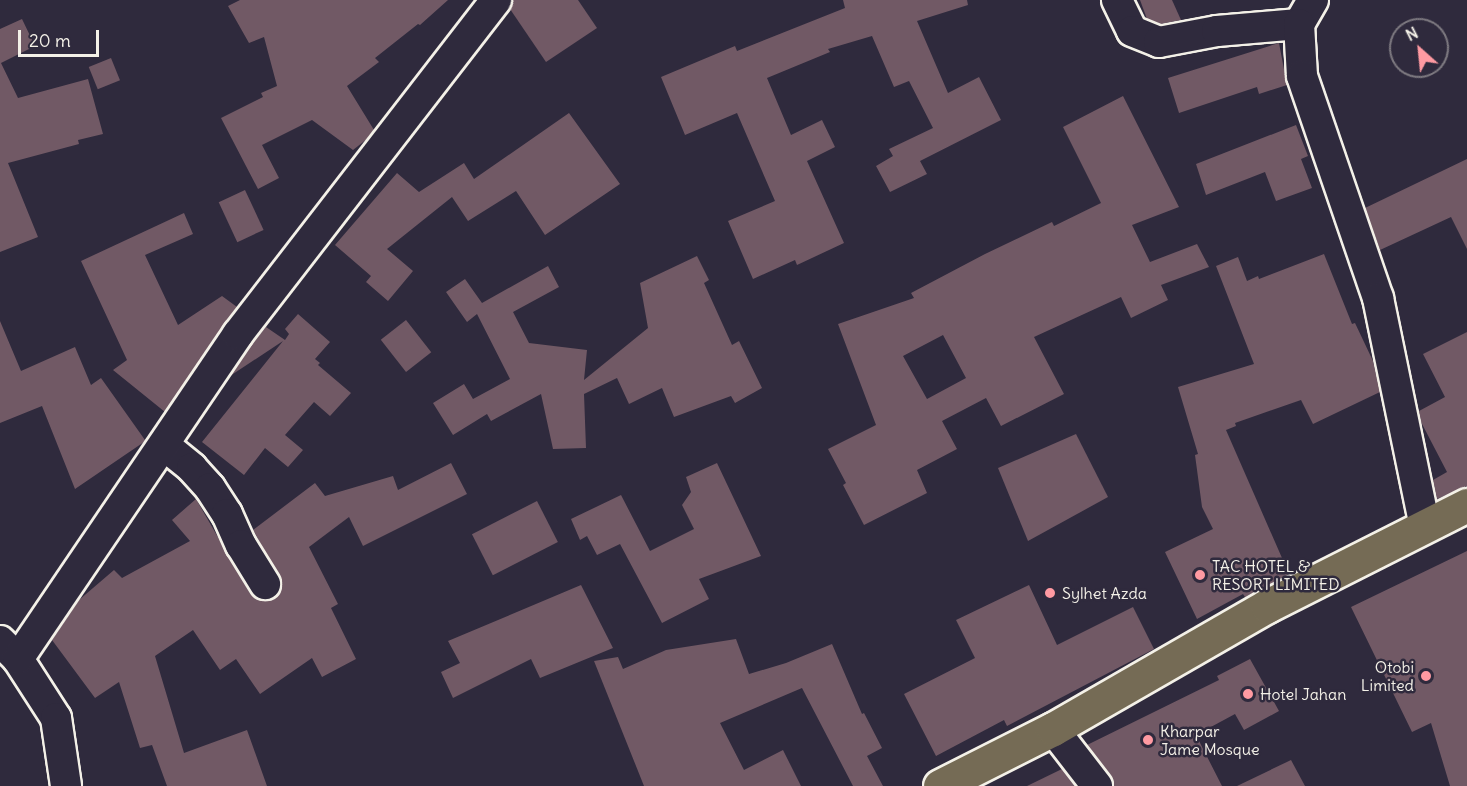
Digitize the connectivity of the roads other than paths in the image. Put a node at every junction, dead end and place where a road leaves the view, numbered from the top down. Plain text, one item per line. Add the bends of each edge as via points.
1 (496, 0) edge
2 (1117, 0) edge
3 (1306, 12) edge
4 (164, 445) junction
5 (1467, 505) edge
6 (1425, 526) junction
7 (265, 584) dead end
8 (9, 650) edge
9 (1053, 729) junction
10 (66, 786) edge
11 (940, 786) edge
12 (1097, 786) edge

1 - 4 street via 238,334
2 - 3 street via 1132,31 1159,42
3 - 6 street via 1302,76 1378,298
4 - 7 street via 210,488
4 - 8 street
5 - 6 highway
6 - 9 highway via 1267,606
8 - 10 street via 56,718
9 - 11 highway
9 - 12 street

